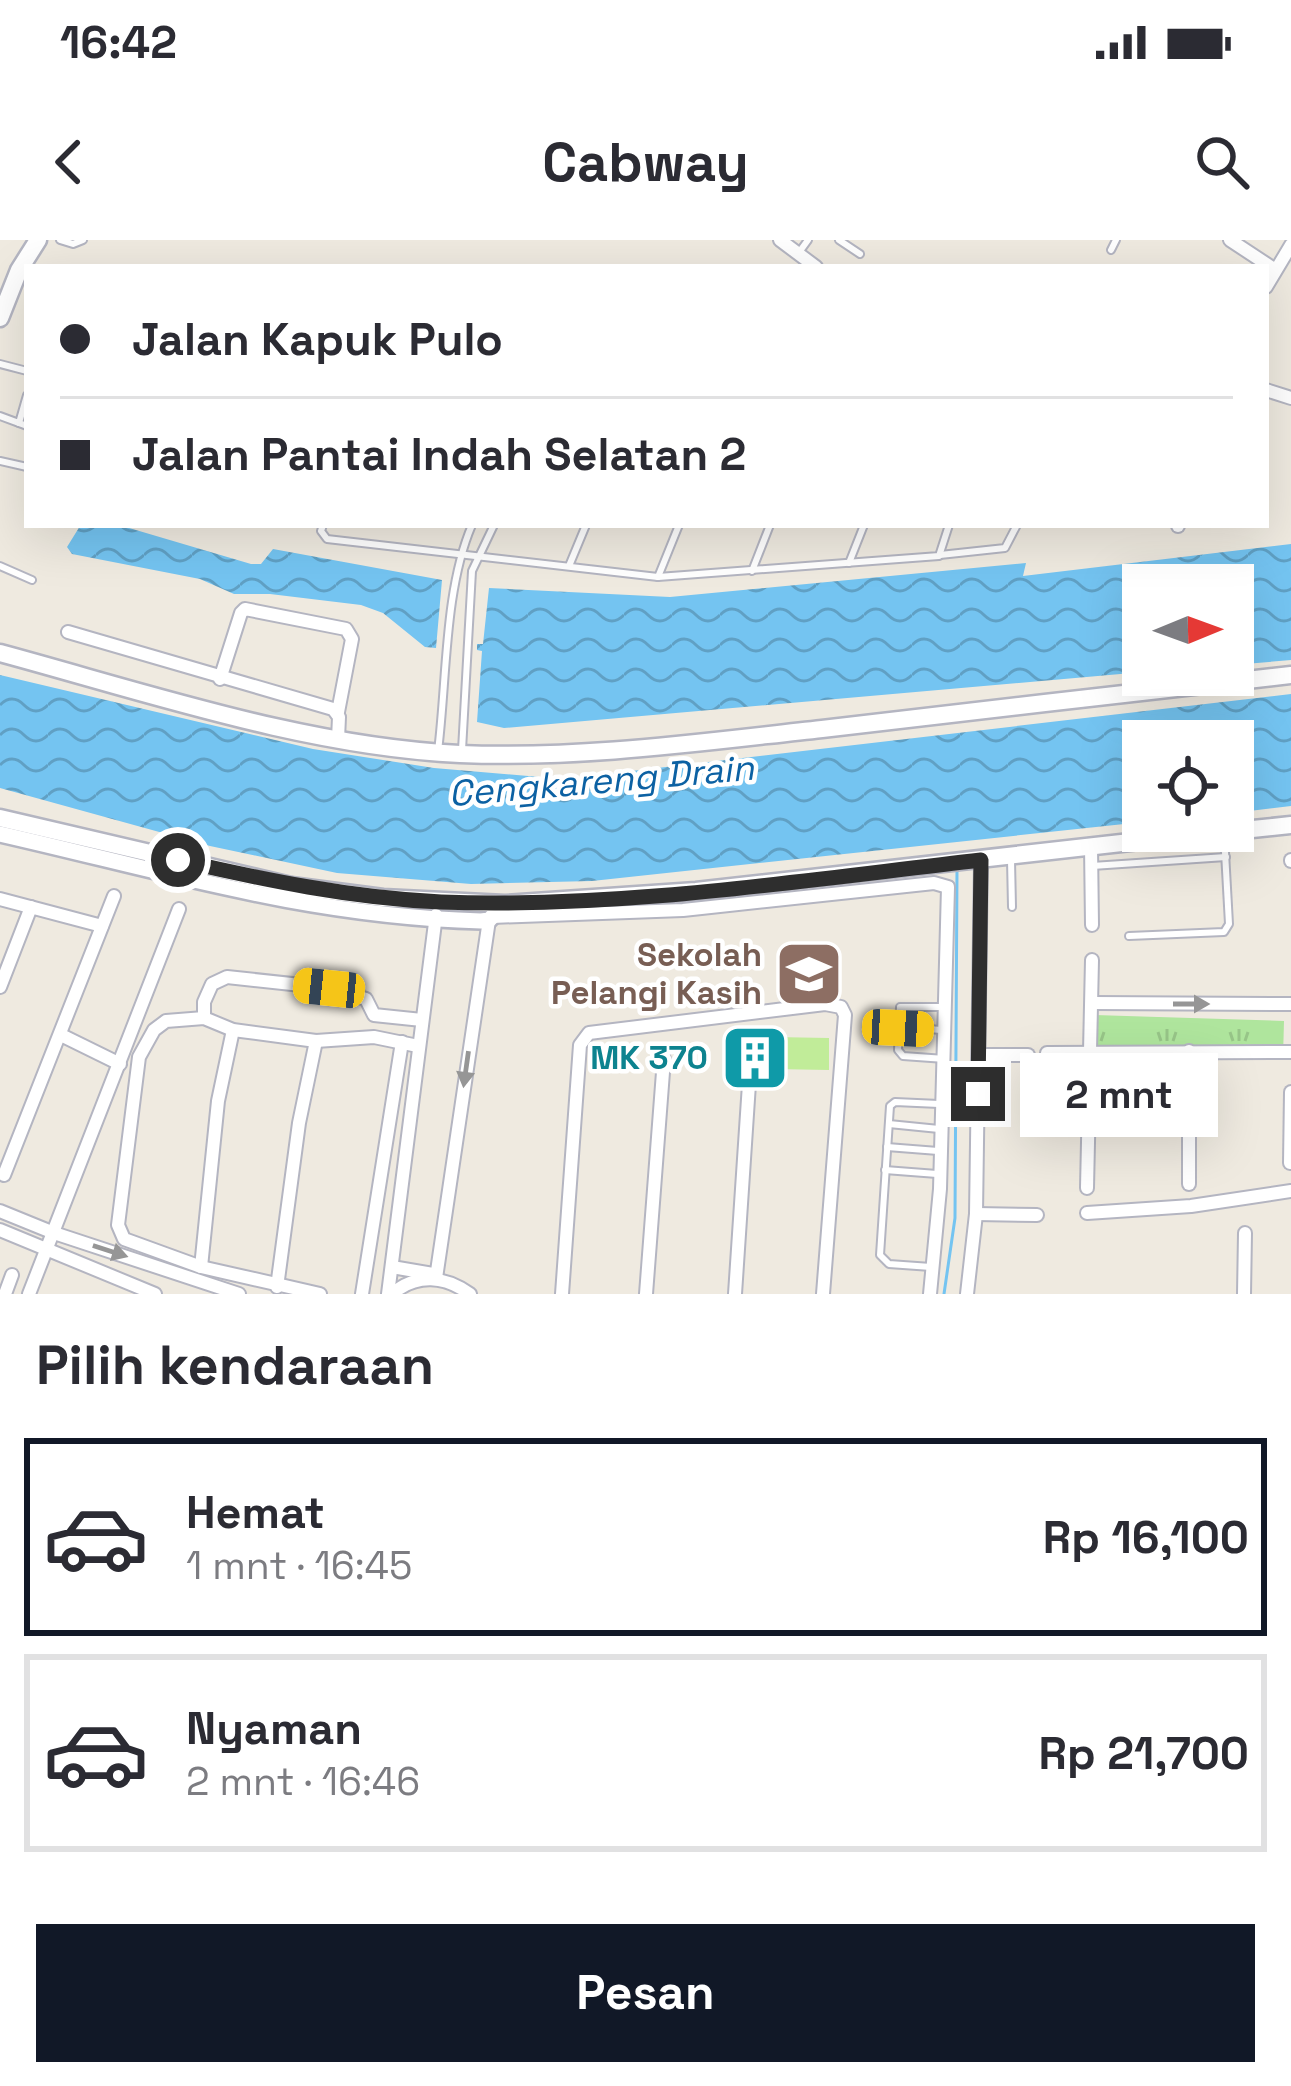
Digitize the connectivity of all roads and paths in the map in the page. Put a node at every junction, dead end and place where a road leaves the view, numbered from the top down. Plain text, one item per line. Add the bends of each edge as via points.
1 (38, 240) edge
2 (60, 240) edge
3 (83, 240) edge
4 (780, 240) edge
5 (839, 240) edge
6 (1116, 240) edge
7 (1230, 240) edge
8 (1291, 245) edge
9 (804, 246) edge
10 (1111, 250) dead end
11 (860, 254) dead end
12 (1266, 264) edge
13 (1269, 266) edge
14 (1274, 269) junction
15 (1269, 280) edge
16 (0, 318) edge
17 (0, 416) edge
18 (23, 424) edge
19 (322, 528) edge
20 (471, 528) edge
21 (492, 528) edge
22 (585, 528) edge
23 (678, 528) edge
24 (769, 528) edge
25 (863, 528) edge
26 (948, 528) edge
27 (1016, 528) edge
28 (459, 555) junction
29 (939, 556) junction
30 (478, 557) junction
31 (849, 563) junction
32 (0, 566) edge
33 (569, 567) junction
34 (752, 571) junction
35 (658, 577) junction
36 (32, 580) dead end
37 (68, 632) dead end
38 (0, 653) edge
39 (1291, 675) edge
40 (220, 679) junction
41 (338, 712) junction
42 (338, 739) junction
43 (438, 752) junction
44 (462, 754) junction
45 (0, 818) edge
46 (1291, 825) edge
47 (1254, 829) edge
48 (0, 834) edge
49 (1122, 843) edge
50 (1091, 846) junction
51 (1226, 852) edge
52 (1011, 856) junction
53 (1226, 857) junction
54 (966, 861) junction
55 (1091, 866) junction
56 (114, 896) dead end
57 (0, 899) edge
58 (31, 907) junction
59 (1012, 907) dead end
60 (179, 909) dead end
61 (437, 911) junction
62 (495, 913) junction
63 (1091, 925) dead end
64 (102, 926) junction
65 (1129, 936) dead end
66 (1092, 960) dead end
67 (0, 987) edge
68 (1092, 1003) junction
69 (1291, 1004) edge
70 (946, 1007) junction
71 (204, 1018) junction
72 (422, 1020) junction
73 (898, 1028) junction
74 (233, 1030) junction
75 (946, 1030) junction
76 (61, 1035) junction
77 (316, 1041) junction
78 (402, 1042) junction
79 (418, 1046) junction
80 (1090, 1050) junction
81 (1190, 1052) junction
82 (1291, 1052) edge
83 (1047, 1053) dead end
84 (979, 1054) junction
85 (1028, 1055) dead end
86 (664, 1059) dead end
87 (945, 1059) junction
88 (120, 1064) junction
89 (750, 1070) dead end
90 (1291, 1092) edge
91 (943, 1104) junction
92 (889, 1124) junction
93 (942, 1129) junction
94 (0, 1137) edge
95 (18, 1144) junction
96 (887, 1147) junction
97 (942, 1151) junction
98 (1290, 1163) edge
99 (885, 1170) junction
100 (940, 1174) junction
101 (4, 1175) dead end
102 (1189, 1184) dead end
103 (1088, 1188) dead end
104 (1291, 1190) edge
105 (1087, 1213) dead end
106 (1, 1214) edge
107 (976, 1214) junction
108 (1037, 1215) dead end
109 (0, 1230) edge
110 (54, 1233) junction
111 (1245, 1233) dead end
112 (46, 1250) junction
113 (201, 1267) junction
114 (392, 1267) junction
115 (932, 1267) junction
116 (12, 1275) dead end
117 (436, 1276) junction
118 (277, 1287) junction
119 (5, 1294) edge
120 (29, 1294) edge
121 (155, 1294) edge
122 (239, 1294) edge
123 (320, 1294) edge
124 (362, 1294) edge
125 (390, 1294) edge
126 (470, 1294) edge
127 (562, 1294) edge
128 (646, 1294) edge
129 (736, 1294) edge
130 (823, 1294) edge
131 (930, 1294) edge
132 (967, 1294) edge
133 (1244, 1294) edge

1 - 16 main road
2 - 3 lane
4 - 9 street
5 - 11 lane
6 - 10 lane
7 - 12 street
8 - 14 street
13 - 14 street
14 - 15 street
17 - 18 lane
19 - 28 lane via 327,538
20 - 28 lane
21 - 30 lane
22 - 33 lane
23 - 35 lane
24 - 34 lane
25 - 31 lane
26 - 29 lane
27 - 29 lane via 1006,548
28 - 30 lane
28 - 43 lane
29 - 31 lane
30 - 33 lane
30 - 44 lane
31 - 34 lane
32 - 36 lane
33 - 35 lane
34 - 35 lane
37 - 40 street
38 - 42 main road
39 - 44 main road via 683,745
40 - 41 street
40 - 41 street via 245,609 346,629 352,639
41 - 42 street
42 - 43 main road
43 - 44 main road
45 - 61 main road via 290,886
46 - 47 main road
48 - 61 street via 310,907
49 - 50 main road
50 - 52 main road
50 - 55 street
51 - 53 lane
52 - 54 main road
52 - 59 lane
53 - 55 lane
53 - 65 lane via 1224,932
54 - 62 main road
54 - 84 street
55 - 63 street
56 - 64 street
57 - 58 street
58 - 64 street
58 - 67 street
60 - 88 street
61 - 62 main road
61 - 72 street
62 - 70 street via 683,910 942,883 950,892
62 -> 117 street
64 - 76 street
66 - 68 street
68 -> 69 street
68 - 80 street
70 - 73 lane via 900,1007
70 - 75 street
71 - 72 street via 212,984 227,977 329,988 366,999 374,1015
71 - 74 street
71 - 113 street via 166,1021 139,1058 118,1225 124,1238
72 - 79 street
73 - 75 lane
73 - 87 lane via 899,1054
74 - 77 street
74 - 113 street
75 - 87 street
76 - 88 street
76 - 95 street
77 - 78 street
77 - 118 street
78 - 79 street
78 - 124 street
79 - 114 street
80 - 81 street
80 - 83 street
80 - 103 street
81 - 82 street
81 - 102 street
84 - 85 street
84 - 107 street
86 - 128 street
87 - 91 street
88 - 110 street
89 - 129 street
90 - 98 street
91 - 92 lane via 891,1102
91 - 93 street
92 - 93 lane
92 - 96 lane
93 - 97 street
94 - 95 street
95 - 101 street
96 - 97 lane
96 - 99 lane
97 - 100 street
99 - 100 lane
99 - 115 lane via 880,1255 889,1264
100 - 115 street
104 - 105 street
106 - 110 street
107 - 108 street
107 - 132 street
109 - 112 street
110 - 112 street
110 -> 122 street
111 - 133 street
112 - 120 street
112 - 121 street
113 - 118 street
114 - 117 street
114 - 125 street
115 - 131 street
116 - 119 street
117 - 125 street
117 - 126 street
118 - 123 street
127 - 130 street via 584,1037 826,1004 845,1015

